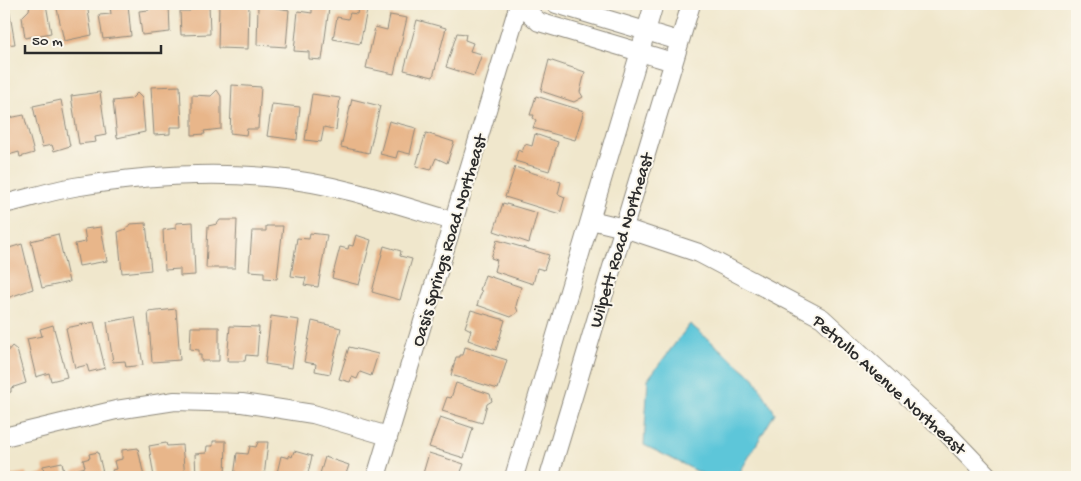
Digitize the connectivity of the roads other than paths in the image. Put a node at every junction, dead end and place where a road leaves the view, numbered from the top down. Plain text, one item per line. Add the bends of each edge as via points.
1 (519, 4) edge
2 (556, 4) edge
3 (654, 4) edge
4 (691, 4) edge
5 (646, 31) junction
6 (679, 41) junction
7 (639, 52) junction
8 (673, 62) junction
9 (4, 204) edge
10 (591, 220) junction
11 (454, 221) junction
12 (624, 228) junction
13 (388, 436) junction
14 (4, 437) edge
15 (376, 477) edge
16 (514, 477) edge
17 (549, 477) edge
18 (989, 477) edge

1 - 7 street via 539,22
1 - 11 street, Oasis Springs Road Northeast
2 - 5 street
3 - 5 street, Wilpett Road Northeast
4 - 6 street, Wilpett Road Northeast
5 - 6 street
5 - 7 street, Wilpett Road Northeast
6 - 8 street, Wilpett Road Northeast
7 - 8 street
7 - 10 street, Wilpett Road Northeast
8 - 12 street, Wilpett Road Northeast
9 - 11 street via 72,188 135,179 206,175 278,178 357,192
10 - 12 street, Petrullo Avenue Northeast
10 - 16 street, Wilpett Road Northeast
11 - 13 street, Oasis Springs Road Northeast
12 - 17 street, Wilpett Road Northeast
12 - 18 street, Petrullo Avenue Northeast via 699,253 822,318 944,430
13 - 14 street via 313,414 242,403 175,401 116,410
13 - 15 street, Oasis Springs Road Northeast

